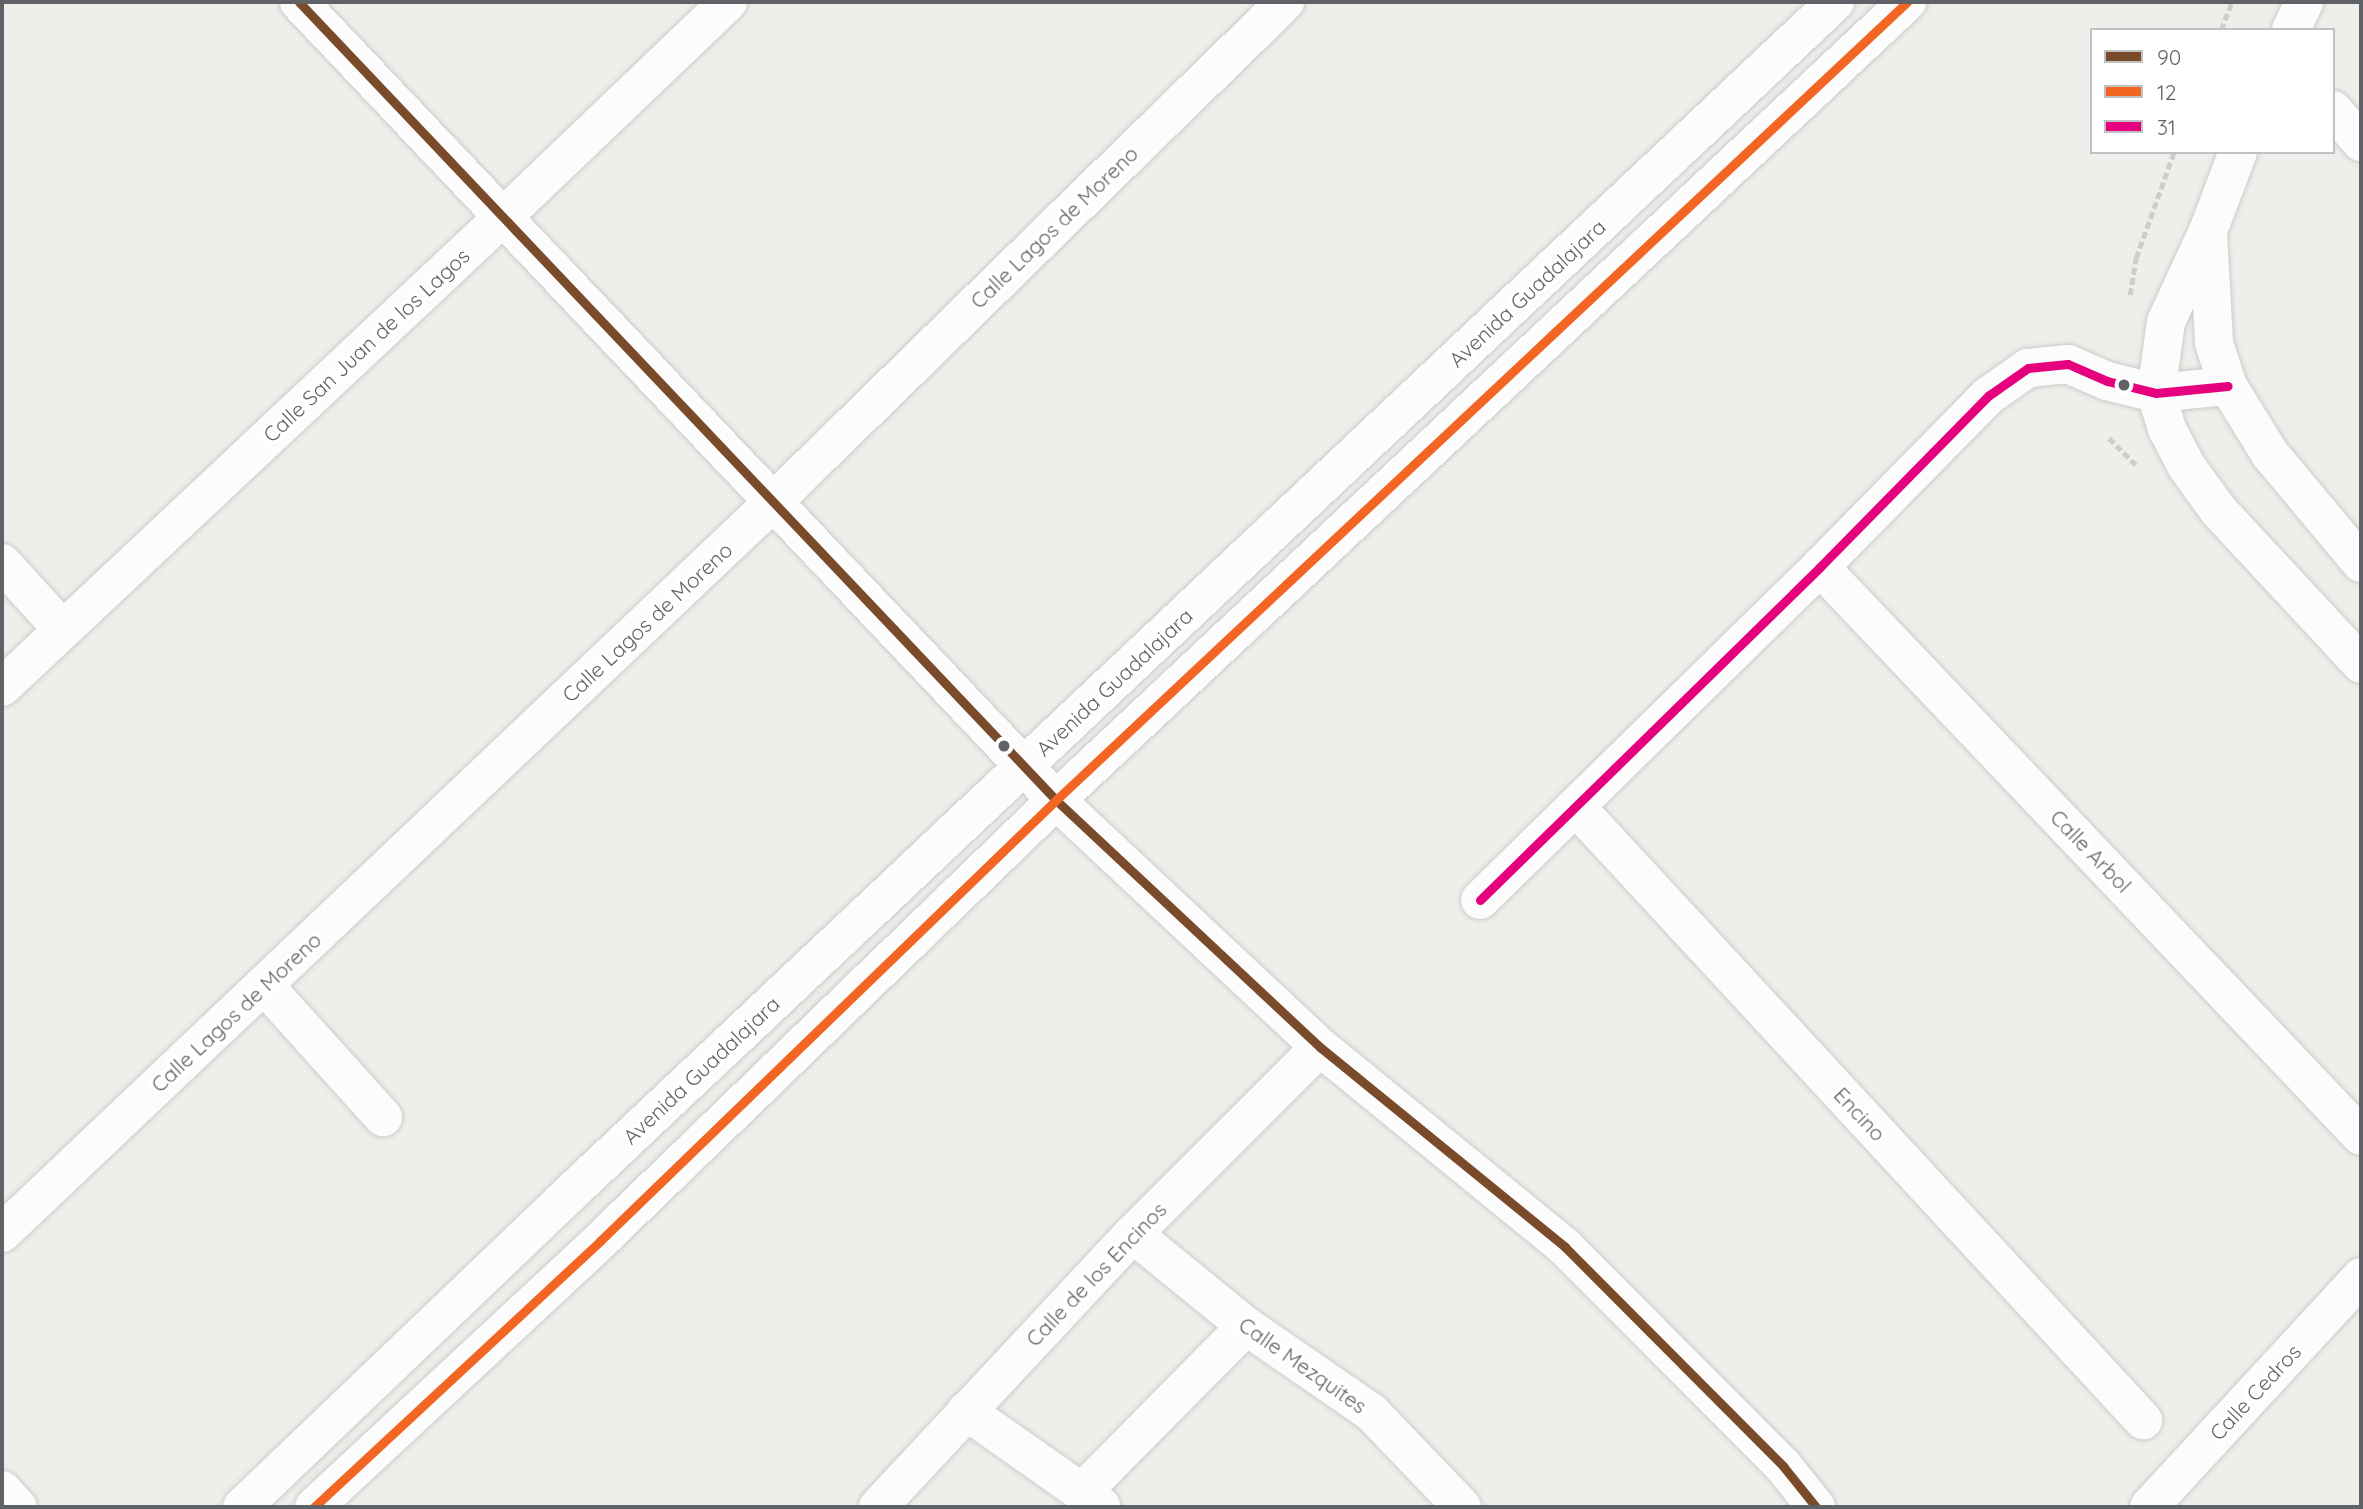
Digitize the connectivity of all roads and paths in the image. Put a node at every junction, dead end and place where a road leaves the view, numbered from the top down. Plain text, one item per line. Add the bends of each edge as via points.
1 (299, 2) edge
2 (728, 2) edge
3 (1285, 2) edge
4 (1835, 2) edge
5 (1842, 2) edge
6 (1907, 2) edge
7 (2232, 2) edge
8 (2304, 2) edge
9 (2222, 28) edge
10 (2292, 28) edge
11 (1870, 36) junction
12 (2335, 112) edge
13 (2361, 142) edge
14 (2173, 154) edge
15 (2237, 154) edge
16 (503, 217) junction
17 (2207, 232) junction
18 (2129, 299) dead end
19 (2228, 386) junction
20 (2156, 393) junction
21 (773, 502) junction
22 (2, 563) edge
23 (2361, 563) edge
24 (1820, 567) junction
25 (62, 629) junction
26 (2361, 664) edge
27 (2, 687) edge
28 (1024, 767) junction
29 (1056, 800) junction
30 (1577, 808) junction
31 (1480, 900) dead end
32 (264, 985) junction
33 (1320, 1047) junction
34 (383, 1117) dead end
35 (2361, 1136) edge
36 (2, 1233) edge
37 (1133, 1234) junction
38 (2361, 1277) edge
39 (1246, 1326) junction
40 (966, 1410) junction
41 (2143, 1420) dead end
42 (2, 1490) edge
43 (1092, 1500) edge
44 (18, 1507) edge
45 (242, 1507) edge
46 (314, 1507) edge
47 (878, 1507) edge
48 (1462, 1507) edge
49 (1816, 1507) edge
50 (2149, 1507) edge

1 - 16 street
2 - 16 street, Calle San Juan de los Lagos
3 - 21 street, Calle Lagos de Moreno
4 - 28 street, Avenida Guadalajara
5 - 11 street
6 - 11 street
7 - 9 path
8 - 10 street
11 - 29 street
12 - 13 street
14 - 18 path via 2136,258
15 - 17 street
16 - 21 street
16 - 25 street, Calle San Juan de los Lagos
17 - 19 street via 2214,342
17 - 20 street via 2166,323
19 - 20 street
19 - 23 street via 2270,454
20 - 24 street via 2107,381 2068,364 2028,368 1988,396
20 - 26 street via 2177,448 2218,510
21 - 28 street
21 - 32 street, Calle Lagos de Moreno
22 - 25 street
24 - 30 street
24 - 35 street, Calle Arbol
25 - 27 street, Calle San Juan de los Lagos
28 - 29 street
28 - 45 street, Avenida Guadalajara
29 - 33 street
29 - 46 street via 600,1241
30 - 31 street
30 - 41 street, Encino
32 - 34 street
32 - 36 street, Calle Lagos de Moreno
33 - 37 street, Calle de los Encinos
33 - 49 street via 1565,1247 1783,1466
37 - 39 street, Calle Mezquites
37 - 40 street, Calle de los Encinos
38 - 50 street, Calle Cedros
39 - 43 street
39 - 48 street, Calle Mezquites via 1372,1413
40 - 43 street
40 - 47 street, Calle de los Encinos
42 - 44 street

